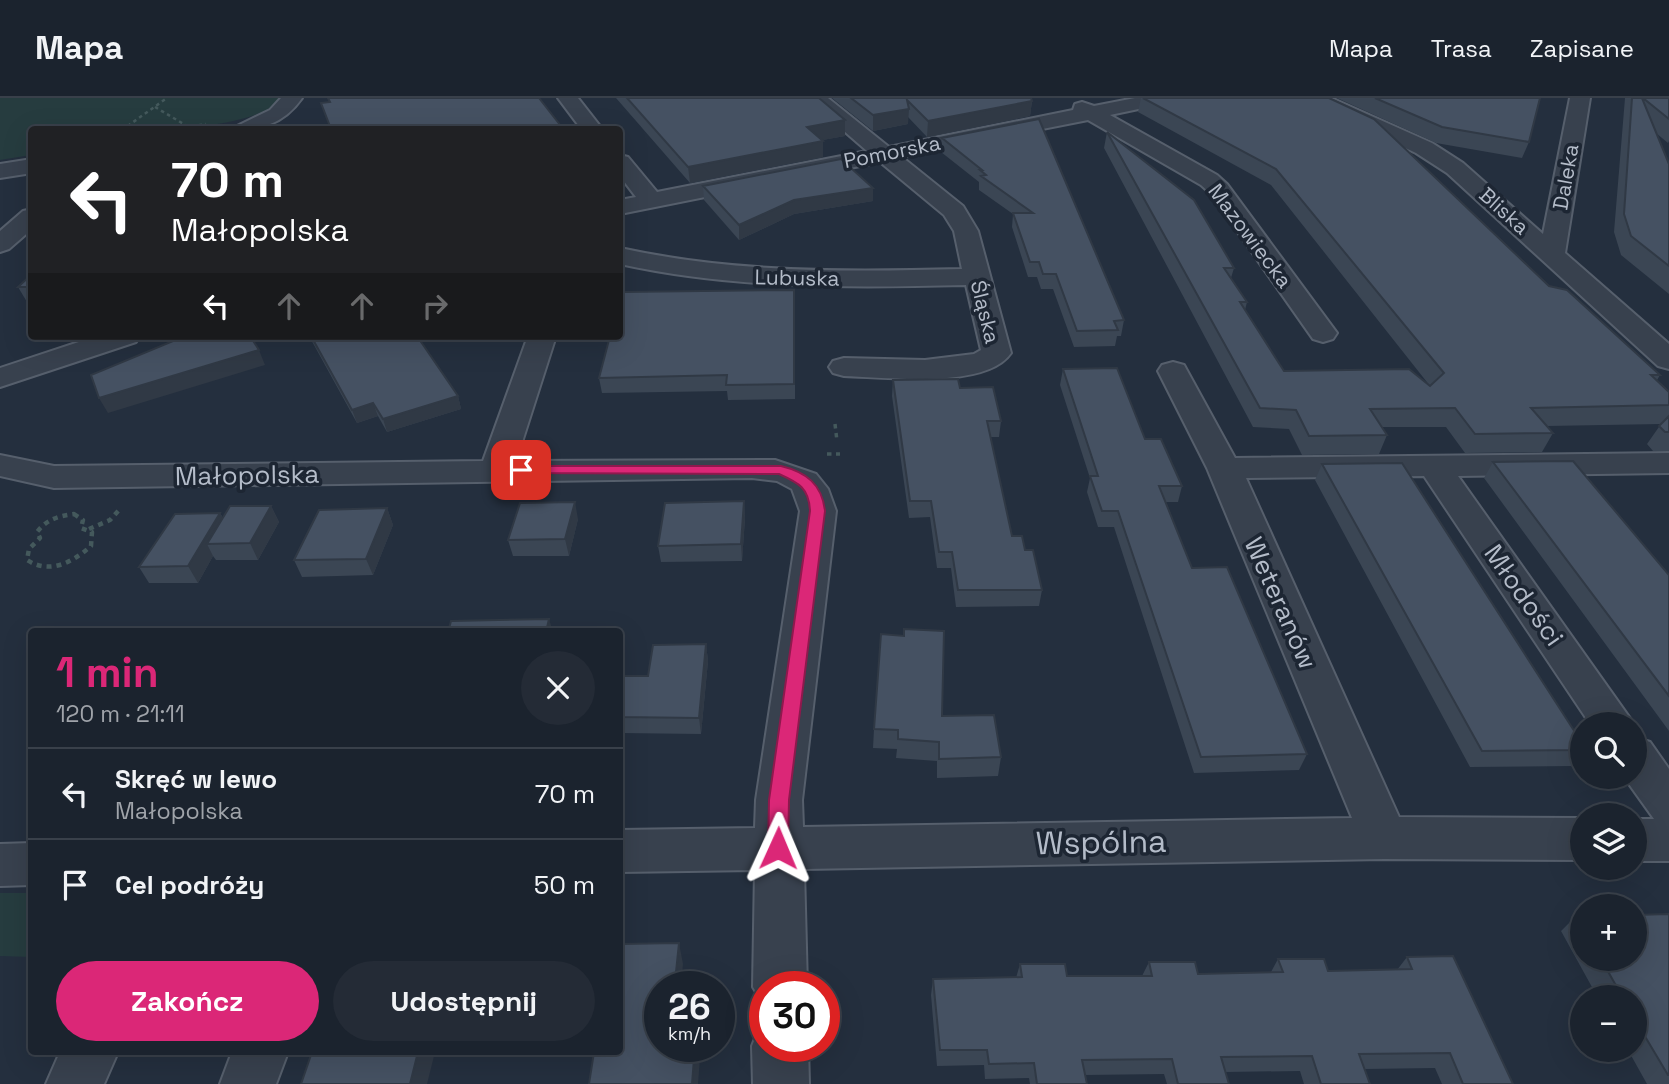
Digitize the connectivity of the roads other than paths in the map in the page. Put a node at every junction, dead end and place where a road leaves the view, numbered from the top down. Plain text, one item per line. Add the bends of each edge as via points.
1 (292, 98) edge
2 (568, 98) edge
3 (816, 98) edge
4 (1065, 98) edge
5 (1166, 98) edge
6 (1315, 98) edge
7 (1580, 98) edge
8 (1090, 113) junction
9 (252, 126) edge
10 (590, 126) edge
11 (885, 153) junction
12 (623, 166) edge
13 (28, 167) edge
14 (0, 171) edge
15 (1490, 198) junction
16 (650, 199) junction
17 (1562, 204) junction
18 (623, 206) edge
19 (28, 220) edge
20 (0, 244) edge
21 (1552, 255) junction
22 (623, 257) edge
23 (976, 277) junction
24 (1323, 333) dead end
25 (114, 340) edge
26 (541, 340) edge
27 (1669, 360) edge
28 (844, 367) dead end
29 (1173, 370) dead end
30 (0, 378) edge
31 (1669, 463) edge
32 (0, 466) edge
33 (1434, 466) junction
34 (1224, 468) junction
35 (496, 471) junction
36 (1605, 712) edge
37 (1647, 774) edge
38 (1669, 805) edge
39 (1384, 838) junction
40 (1570, 839) edge
41 (1647, 840) edge
42 (1669, 840) edge
43 (778, 848) junction
44 (623, 851) edge
45 (28, 864) edge
46 (0, 865) edge
47 (780, 971) edge
48 (88, 1055) edge
49 (259, 1055) edge
50 (780, 1062) edge
51 (74, 1084) edge
52 (248, 1084) edge
53 (781, 1084) edge

1 - 9 street via 264,122
2 - 10 street
3 - 11 street, Śląska
4 - 8 street, Mazowiecka
5 - 8 street, Pomorska
6 - 15 street, Bliska via 1439,156
7 - 17 street, Daleka
8 - 11 street, Pomorska
8 - 24 street, Mazowiecka via 1219,189
11 - 16 street, Pomorska
11 - 23 street, Śląska via 954,211 965,231
12 - 16 street
13 - 14 street
15 - 17 street via 1530,207
15 - 21 street, Bliska
16 - 18 street, Pomorska
17 - 21 street, Daleka
19 - 20 street
21 - 27 street, Bliska
22 - 23 street, Lubuska via 770,280
23 - 28 street, Śląska via 996,353 989,360 965,366
25 - 30 street
26 - 35 street
29 - 34 street, Weteranów
31 - 33 street
32 - 35 street, Małopolska via 54,477
33 - 34 street
33 - 36 street, Młodości
34 - 39 street, Weteranów
35 - 43 street, Małopolska via 781,470 805,480 816,494 818,511 779,800
37 - 38 street
39 - 40 street, Wspólna
39 - 43 street, Wspólna
41 - 42 street
43 - 44 street, Wspólna
43 - 47 street, Małopolska
45 - 46 street
48 - 51 street
49 - 52 street
50 - 53 street

